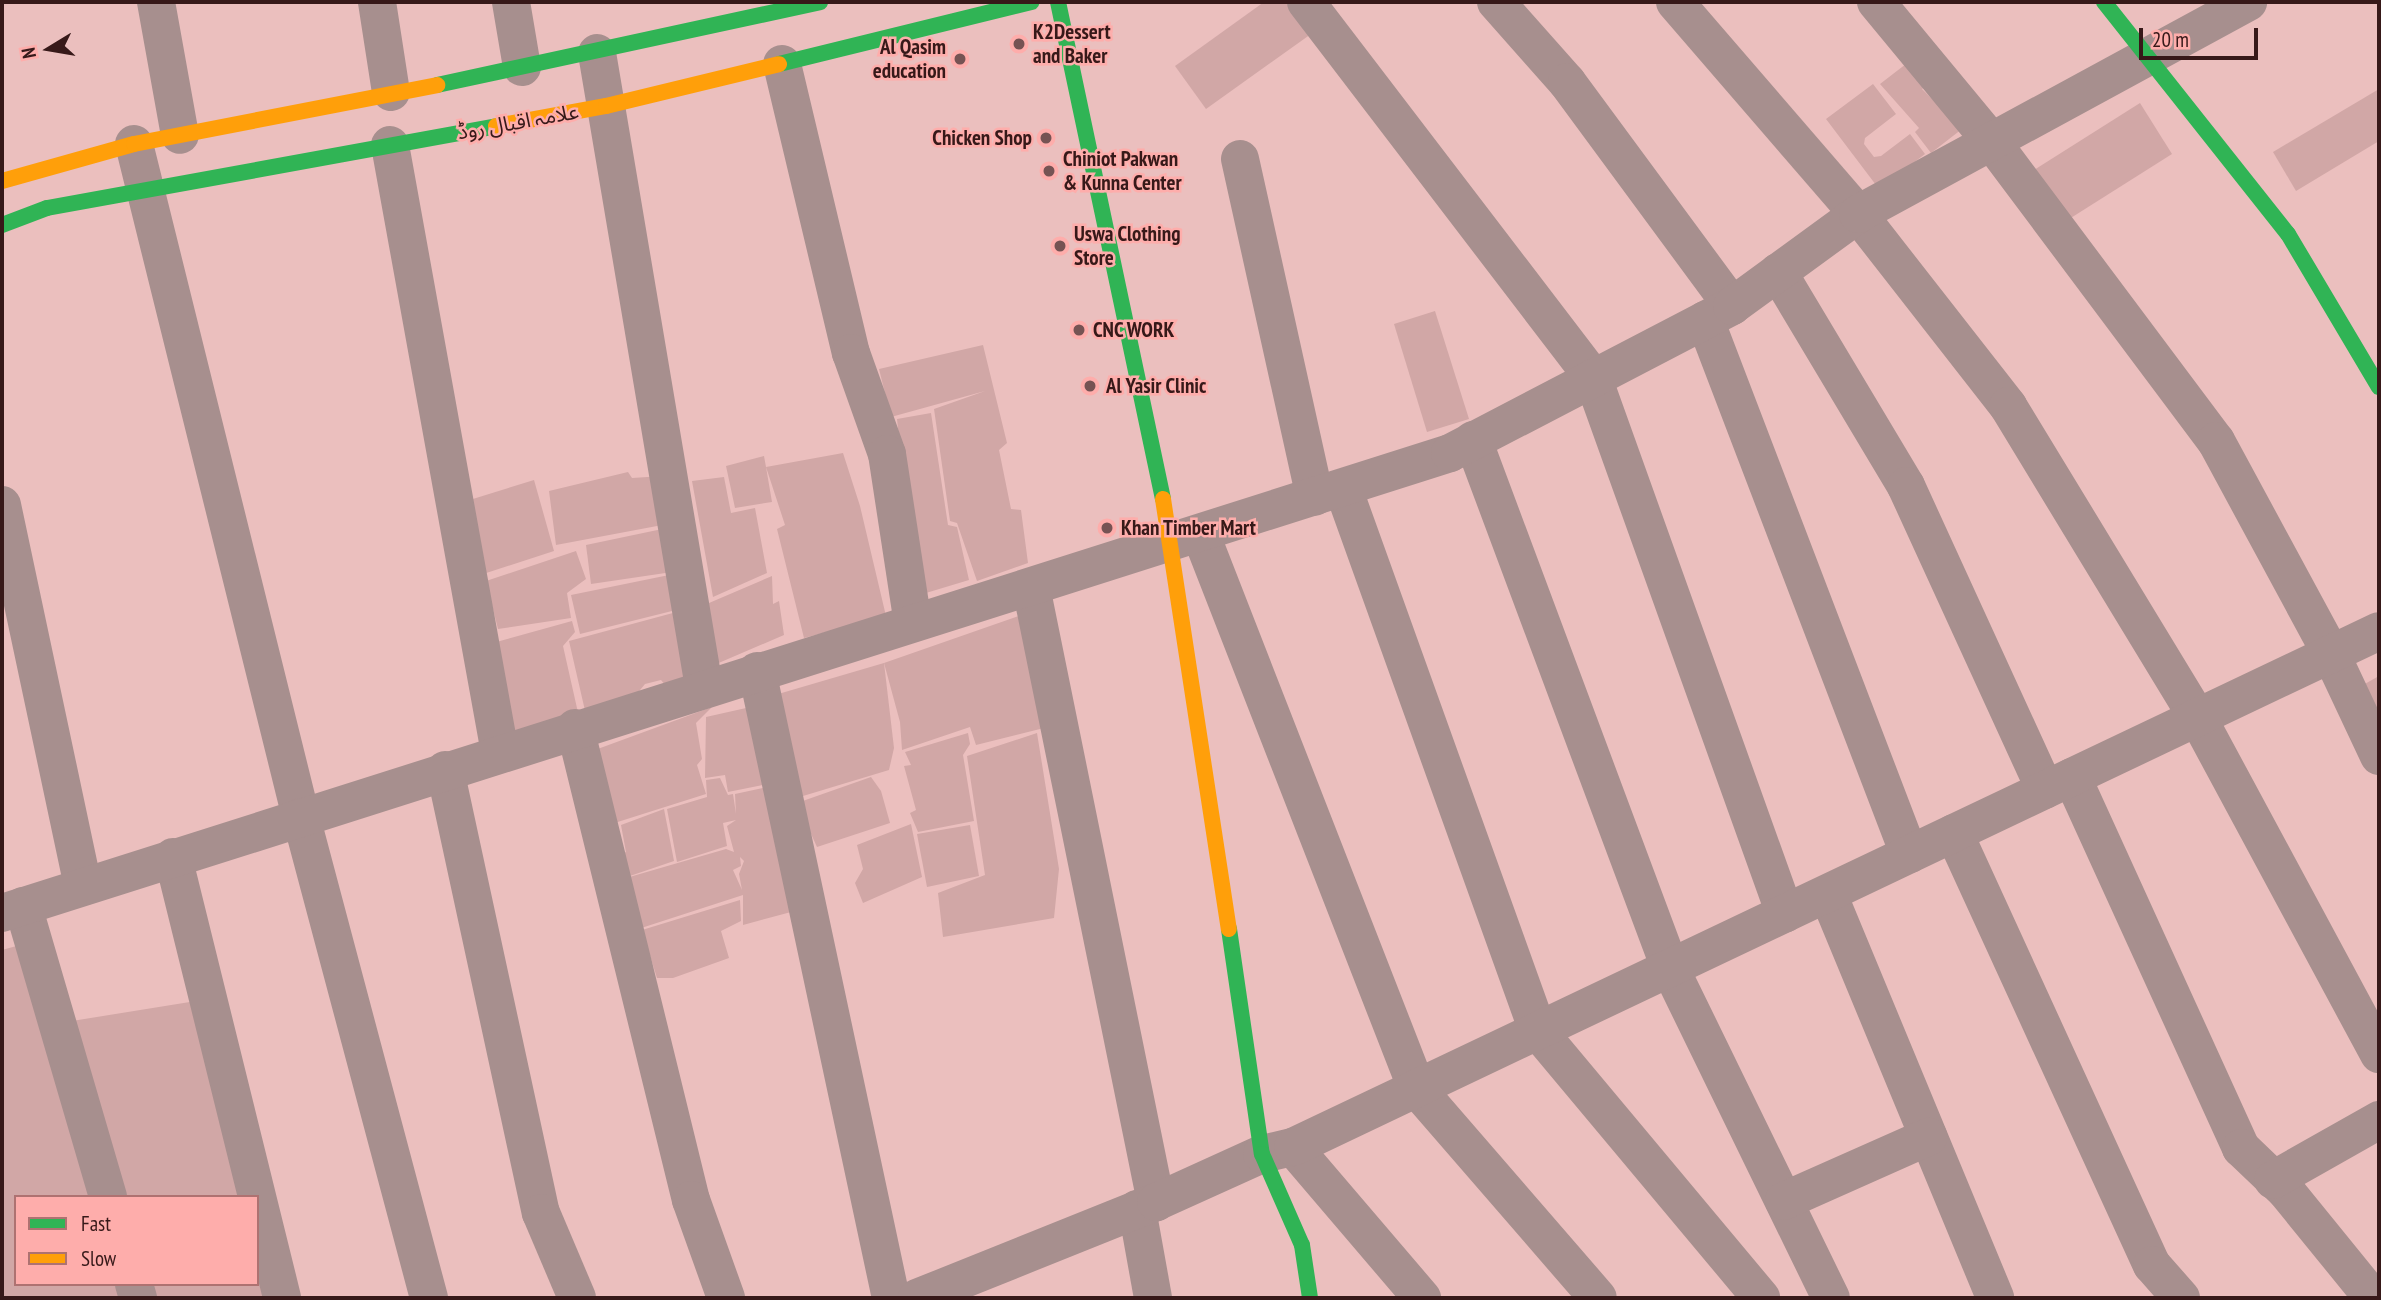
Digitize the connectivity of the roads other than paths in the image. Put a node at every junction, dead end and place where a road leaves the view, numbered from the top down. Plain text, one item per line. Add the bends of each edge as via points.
1 (156, 2) edge
2 (377, 2) edge
3 (511, 2) edge
4 (1031, 2) edge
5 (1058, 2) edge
6 (1306, 2) edge
7 (1496, 2) edge
8 (1675, 2) edge
9 (1876, 2) edge
10 (2104, 2) edge
11 (2248, 2) edge
12 (795, 4) edge
13 (597, 53) junction
14 (2149, 57) junction
15 (782, 64) junction
16 (522, 68) junction
17 (390, 92) junction
18 (607, 106) junction
19 (180, 135) junction
20 (1992, 142) junction
21 (134, 144) junction
22 (390, 145) junction
23 (1240, 159) dead end
24 (2, 181) edge
25 (149, 191) junction
26 (1858, 214) junction
27 (2, 225) edge
28 (1779, 272) junction
29 (1719, 313) junction
30 (1593, 378) junction
31 (2379, 387) edge
32 (1473, 440) junction
33 (1329, 492) junction
34 (2, 505) edge
35 (1187, 539) junction
36 (1031, 587) junction
37 (913, 623) junction
38 (2379, 631) edge
39 (2330, 654) junction
40 (757, 671) junction
41 (704, 687) junction
42 (2198, 718) junction
43 (575, 728) junction
44 (500, 753) junction
45 (2379, 756) edge
46 (445, 770) junction
47 (2059, 783) junction
48 (301, 817) junction
49 (1954, 834) junction
50 (1909, 854) junction
51 (173, 858) junction
52 (83, 886) junction
53 (1828, 894) junction
54 (12, 910) edge
55 (1785, 914) junction
56 (1670, 968) junction
57 (1538, 1031) junction
58 (2379, 1054) edge
59 (1417, 1089) junction
60 (2379, 1120) edge
61 (1928, 1137) junction
62 (1277, 1151) junction
63 (2273, 1180) junction
64 (107, 1195) edge
65 (256, 1195) edge
66 (1784, 1202) junction
67 (259, 1205) edge
68 (1146, 1206) junction
69 (962, 1290) edge
70 (282, 1298) edge
71 (429, 1298) edge
72 (577, 1298) edge
73 (726, 1298) edge
74 (891, 1298) edge
75 (917, 1298) edge
76 (1153, 1298) edge
77 (1310, 1298) edge
78 (1422, 1298) edge
79 (1598, 1298) edge
80 (1761, 1298) edge
81 (1830, 1298) edge
82 (1995, 1298) edge
83 (2181, 1298) edge
84 (2373, 1298) edge

1 - 19 street
2 - 17 street
3 - 16 street
4 - 15 street, علامہ اقبال روڈ
5 - 35 street
6 - 30 street
7 - 29 street via 1567,82
8 - 26 street
9 - 20 street
10 - 14 street
11 - 14 street
12 - 13 street
13 - 16 street
13 - 18 street
14 - 20 street
14 - 31 street via 2288,234
15 - 18 street, علامہ اقبال روڈ
15 - 37 street via 851,353 887,454
16 - 17 street
17 - 19 street
18 - 22 street, علامہ اقبال روڈ
18 - 41 street
19 - 21 street
20 - 26 street
20 - 39 street via 2216,441
21 - 24 street
21 - 25 street
22 - 25 street, علامہ اقبال روڈ
22 - 44 street
23 - 33 street
25 - 27 street, علامہ اقبال روڈ via 47,208
25 - 48 street
26 - 28 street
26 - 42 street via 2008,406
28 - 29 street
28 - 47 street via 1906,486
29 - 30 street
29 - 50 street
30 - 32 street
30 - 55 street
32 - 33 street via 1450,453
32 - 56 street
33 - 35 street
33 - 57 street
34 - 52 street
35 - 36 street
35 - 59 street
35 - 62 street
36 - 37 street
36 - 68 street
37 - 40 street
38 - 39 street
39 - 42 street
39 - 45 street
40 - 41 street
40 - 74 street
41 - 43 street
42 - 47 street
42 - 58 street
43 - 44 street
43 - 73 street via 691,1199
44 - 46 street
46 - 48 street
46 - 72 street via 541,1213
47 - 49 street
47 - 63 street via 2241,1148
48 - 51 street
48 - 71 street
49 - 50 street
49 - 83 street via 2152,1265
50 - 53 street
51 - 52 street
51 - 65 street
52 - 54 street
53 - 55 street
53 - 61 street
54 - 64 street
55 - 56 street
56 - 57 street
56 - 66 street
57 - 59 street
57 - 80 street
59 - 62 street
59 - 79 street
60 - 63 street
61 - 66 street
61 - 82 street
62 - 68 street
62 - 77 street via 1302,1245
62 - 78 street
63 - 84 street
66 - 81 street
67 - 70 street
68 - 69 street
68 - 76 street
69 - 75 street

